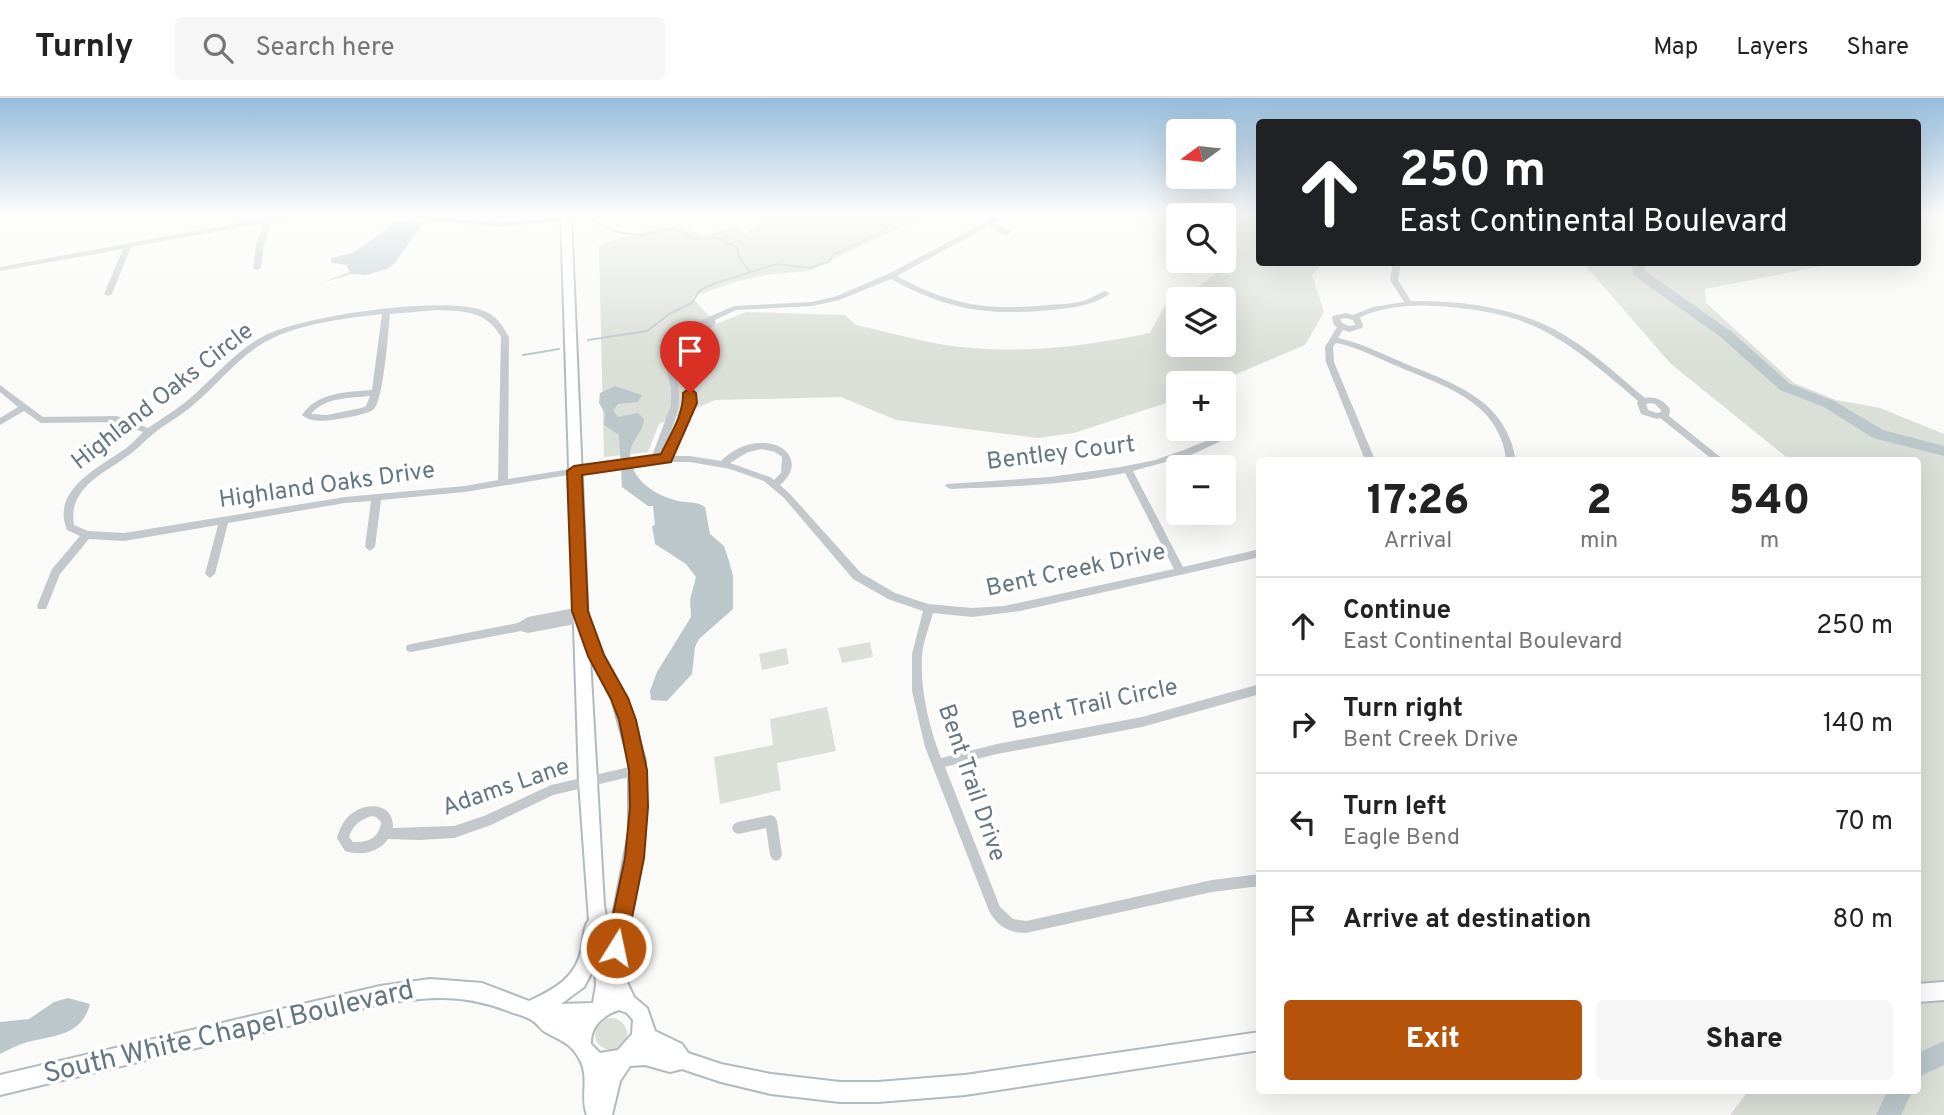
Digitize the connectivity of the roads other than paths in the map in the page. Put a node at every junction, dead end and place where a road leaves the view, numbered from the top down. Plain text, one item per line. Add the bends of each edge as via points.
1 (35, 262) edge
2 (121, 262) edge
3 (258, 262) edge
4 (567, 262) edge
5 (916, 262) edge
6 (1396, 266) edge
7 (257, 268) dead end
8 (0, 269) edge
9 (891, 276) junction
10 (1105, 293) dead end
11 (108, 294) dead end
12 (1408, 302) junction
13 (386, 313) junction
14 (713, 317) junction
15 (1333, 340) junction
16 (0, 388) edge
17 (376, 393) junction
18 (22, 408) junction
19 (0, 422) edge
20 (150, 432) junction
21 (1214, 441) edge
22 (1369, 457) edge
23 (1511, 457) edge
24 (1715, 457) edge
25 (661, 458) junction
26 (723, 464) junction
27 (1127, 468) junction
28 (574, 471) junction
29 (503, 483) junction
30 (774, 485) junction
31 (950, 486) dead end
32 (377, 496) junction
33 (224, 521) junction
34 (86, 535) junction
35 (370, 547) dead end
36 (1256, 554) edge
37 (1180, 571) junction
38 (210, 575) dead end
39 (42, 606) dead end
40 (929, 608) junction
41 (580, 615) junction
42 (411, 648) dead end
43 (1256, 690) edge
44 (938, 764) junction
45 (638, 770) junction
46 (587, 782) junction
47 (738, 828) dead end
48 (386, 833) dead end
49 (776, 855) dead end
50 (1256, 880) edge
51 (595, 905) junction
52 (1944, 991) edge
53 (1921, 993) edge
54 (626, 1003) junction
55 (598, 1009) junction
56 (535, 1012) junction
57 (643, 1025) junction
58 (1256, 1042) edge
59 (586, 1053) junction
60 (625, 1058) junction
61 (682, 1060) junction
62 (0, 1086) edge
63 (597, 1115) edge
64 (602, 1115) edge

1 - 8 street
2 - 11 street
3 - 7 street
4 - 28 main road
5 - 9 street
6 - 12 street via 1394,280
9 - 10 street via 936,299 994,310 1091,302
9 - 14 street via 839,298 812,304 743,306
12 - 15 street via 1336,318 1341,327
12 - 24 street via 1476,306 1535,321 1563,337 1643,401 1662,405 1666,412 1662,415
13 - 17 street
13 - 20 street, Highland Oaks Circle via 326,320 270,336 230,362 189,404
13 - 29 street, Highland Oaks Circle via 455,306 480,312 502,329 506,348
14 - 25 street via 685,352 682,369 690,403
14 - 25 street via 688,331 676,348 670,366 676,389 674,413
15 - 22 street via 1330,362
15 - 23 street via 1378,354 1476,398 1499,423
16 - 18 street
17 - 17 street via 370,408 361,412 316,420 306,415 323,401
18 - 19 street
18 - 20 street via 41,420 117,419
20 - 34 street, Highland Oaks Circle via 88,479 69,502 70,527
21 - 27 street, Bentley Court via 1168,460
25 - 26 street, Bent Creek Drive
25 - 28 street, Bent Creek Drive
26 - 30 street, Bent Creek Drive
26 - 30 street via 740,449 775,448 786,456 789,468
27 - 31 street, Bentley Court via 1058,480
27 - 37 street
28 - 29 street, Highland Oaks Drive
28 - 41 main road
29 - 32 street, Highland Oaks Drive
30 - 40 street, Bent Creek Drive via 857,576 903,601
32 - 33 street, Highland Oaks Drive
32 - 35 street
33 - 34 street, Highland Oaks Drive via 124,537
33 - 38 street
34 - 39 street via 56,572
36 - 37 street, Bent Creek Drive
37 - 40 street, Bent Creek Drive via 1016,607 959,612
40 - 44 street, Bent Trail Drive via 920,634 916,671
41 - 42 street via 528,629
41 - 45 main road via 619,698
41 - 46 main road
43 - 44 street, Bent Trail Circle via 1142,722 997,748
44 - 50 street, Bent Trail Drive via 995,911 1007,924 1026,927
45 - 46 street, Adams Lane
45 - 54 main road via 636,846 616,948 617,981
46 - 48 street, Adams Lane via 551,790 454,832
46 - 51 main road
47 - 49 street via 771,821
51 - 55 main road via 605,985
51 - 56 main road via 592,951 584,976
52 - 53 main road
54 - 55 main road
54 - 57 main road via 638,1011
55 - 56 main road, South White Chapel Boulevard via 578,1016
55 - 59 main road via 583,1028
56 - 59 main road, South White Chapel Boulevard via 567,1031
56 - 62 main road, South White Chapel Boulevard via 482,992 430,988 380,995
57 - 60 main road via 639,1042
57 - 61 main road via 648,1037 675,1051
58 - 61 main road via 965,1085 878,1092 840,1093 771,1084
59 - 60 main road via 606,1064
59 - 63 main road via 595,1082
60 - 61 main road
60 - 64 main road via 612,1077

